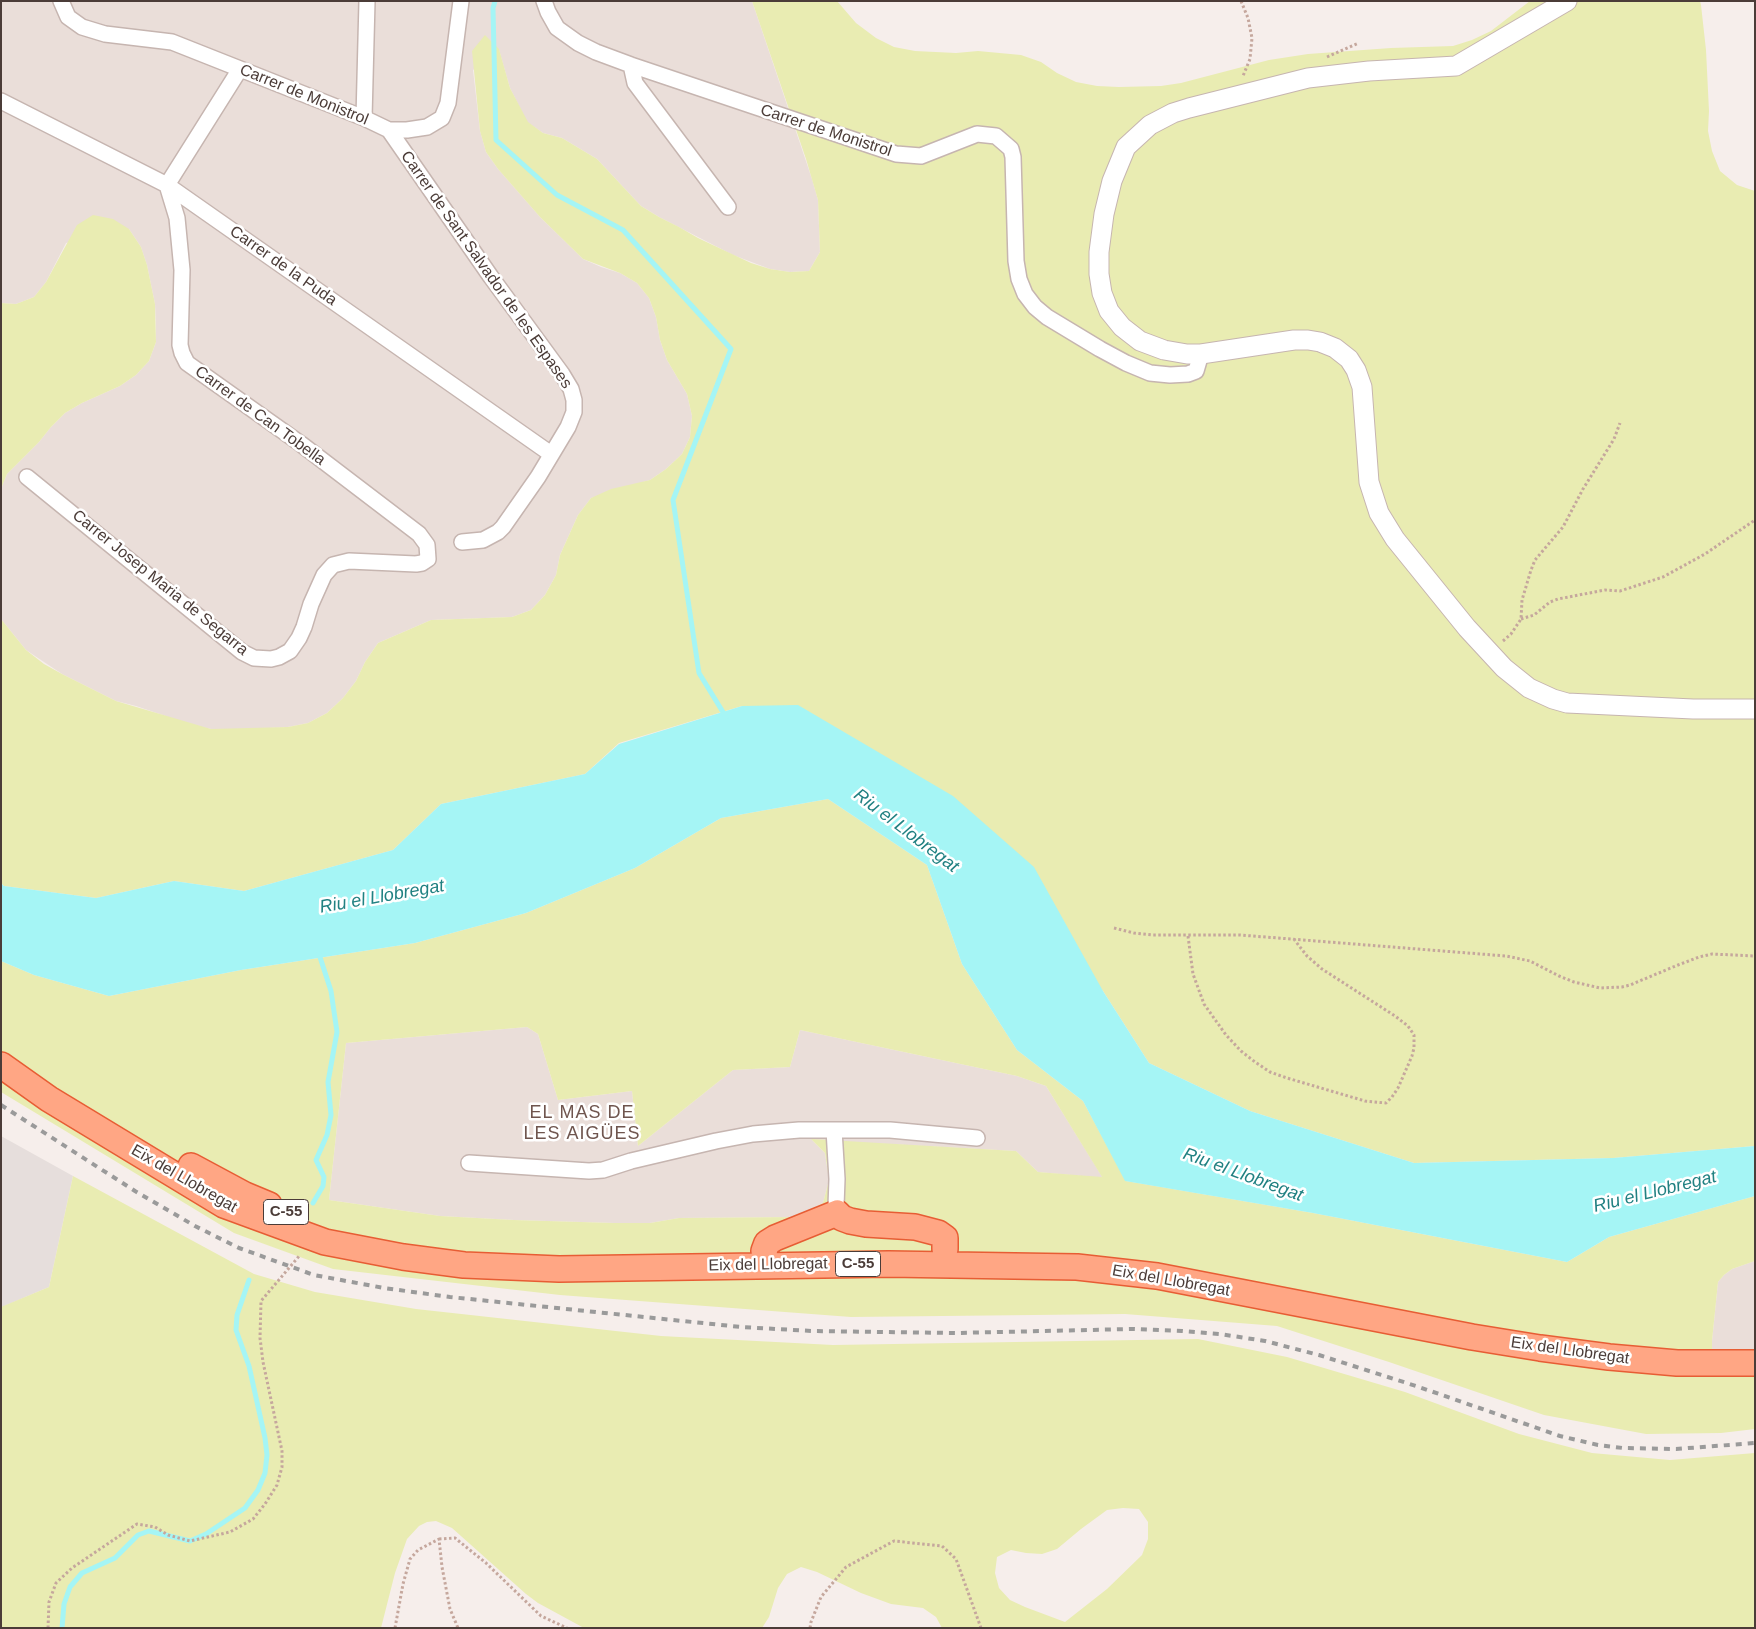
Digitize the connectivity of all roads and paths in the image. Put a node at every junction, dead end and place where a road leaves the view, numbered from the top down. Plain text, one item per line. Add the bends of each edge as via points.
1 (61, 1) edge
2 (367, 1) edge
3 (461, 1) edge
4 (544, 1) edge
5 (1241, 1) edge
6 (1567, 1) edge
7 (631, 65) junction
8 (240, 69) junction
9 (1232, 96) junction
10 (1, 101) edge
11 (364, 118) junction
12 (389, 130) junction
13 (167, 185) junction
14 (728, 207) dead end
15 (1201, 354) junction
16 (1620, 423) dead end
17 (551, 454) junction
18 (27, 477) dead end
19 (1755, 520) edge
20 (419, 534) joint
21 (462, 542) dead end
22 (1521, 619) junction
23 (1490, 654) junction
24 (1755, 709) edge
25 (1114, 928) dead end
26 (1188, 936) junction
27 (1293, 938) junction
28 (1755, 956) edge
29 (1, 1055) edge
30 (1, 1065) edge
31 (834, 1130) junction
32 (977, 1138) dead end
33 (469, 1163) dead end
34 (837, 1213) junction
35 (313, 1238) junction
36 (945, 1250) junction
37 (764, 1251) junction
38 (1755, 1348) edge
39 (1755, 1363) edge
40 (439, 1539) junction
41 (48, 1628) edge
42 (395, 1628) edge
43 (458, 1628) edge
44 (567, 1628) edge
45 (810, 1628) edge
46 (980, 1628) edge

1 - 8 street, Carrer de Monistrol via 68,17 82,27 105,34 172,42
2 - 11 street
3 - 12 street, Carrer de Monistrol via 448,103 442,118 427,128
4 - 7 street, Carrer de Monistrol via 552,20 565,35 596,52
5 - 9 path via 1251,28 1251,49 1246,69
6 - 9 street via 1456,66 1322,76
7 - 14 street via 635,84
7 - 15 street, Carrer de Monistrol via 896,154 921,156 977,134 996,136 1011,149 1013,157 1016,261 1025,294 1035,307 1100,350 1150,373 1188,374 1196,371
8 - 11 street, Carrer de Monistrol
8 - 13 street
9 - 15 street via 1173,113 1150,125 1133,140 1121,156 1112,180 1101,236 1100,283 1105,302 1115,319 1151,346 1176,353
10 - 13 street, Carrer de la Puda
11 - 12 street, Carrer de Monistrol
12 - 17 street, Carrer de Sant Salvador de les Espases via 571,389 574,412
13 - 17 street, Carrer de la Puda
13 - 20 street, Carrer de Can Tobella via 177,218 182,270 180,344 187,363
15 - 23 street via 1301,340 1326,344 1349,359 1362,387 1369,482 1379,513 1412,561
16 - 22 path via 1563,527 1535,560 1522,600
17 - 21 street, Carrer de Sant Salvador de les Espases via 498,532 484,540
18 - 20 street, Carrer Josep Maria de Segarra via 242,652 254,658 280,657 290,651 299,638 324,575 333,565 349,560 422,563 428,559 427,545
19 - 22 path via 1683,568 1663,577 1620,591 1606,590 1558,599 1534,615
22 - 23 path
23 - 24 street via 1529,688 1567,702
25 - 26 path via 1134,933
26 - 27 path
26 - 27 path via 1193,974 1204,1004 1241,1051 1270,1072 1365,1101 1386,1103 1398,1088 1412,1056 1414,1035 1394,1016 1322,970
27 - 28 path via 1520,958 1574,982 1600,988 1630,985 1712,954
29 - 37 highway, Eix del Llobregat / C-55 via 24,1065 211,1178 327,1227 372,1238 446,1248 527,1253
30 - 35 highway, Eix del Llobregat / C-55 via 49,1099 224,1205
31 - 32 street via 890,1130
31 - 33 street via 753,1134 672,1150 603,1170
31 - 34 street
34 - 36 highway via 850,1221 915,1226 938,1233 945,1238
34 - 37 highway via 775,1238
35 - 39 highway, Eix del Llobregat / C-55 via 404,1257 464,1265 559,1269 889,1264 1077,1267 1157,1276 1540,1348 1677,1363
35 - 41 path via 261,1301 263,1362 282,1451 277,1485 265,1504 253,1519 230,1532 190,1540 137,1524 72,1568 56,1583 49,1602
36 - 37 highway, Eix del Llobregat / C-55
36 - 38 highway, Eix del Llobregat / C-55 via 1098,1255 1150,1261 1570,1339 1629,1347 1689,1350
40 - 42 path via 418,1550 410,1559
40 - 43 path via 450,1609
40 - 44 path via 455,1538 541,1616
45 - 46 path via 821,1597 846,1567 894,1541 942,1546 956,1559

